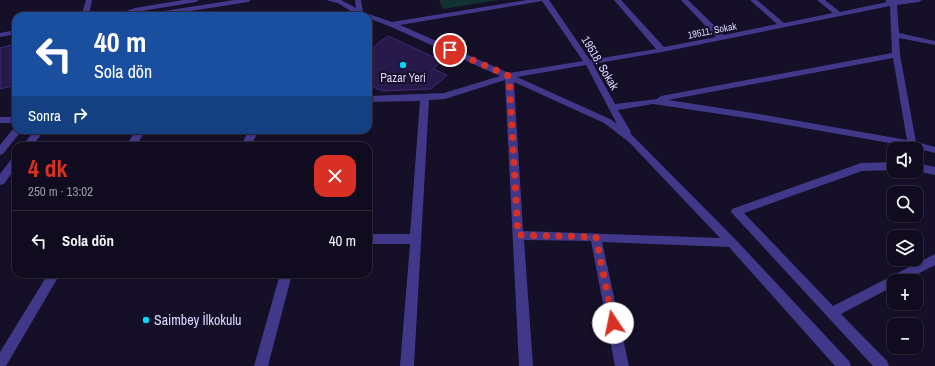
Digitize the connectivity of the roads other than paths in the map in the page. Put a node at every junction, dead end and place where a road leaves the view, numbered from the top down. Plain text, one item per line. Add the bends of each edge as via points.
1 (88, 0) edge
2 (139, 0) edge
3 (196, 0) edge
4 (248, 0) edge
5 (334, 0) edge
6 (358, 0) edge
7 (540, 0) edge
8 (545, 0) edge
9 (617, 0) edge
10 (684, 0) edge
11 (752, 0) edge
12 (820, 0) edge
13 (919, 0) edge
14 (891, 2) edge
15 (135, 10) junction
16 (86, 12) edge
17 (129, 12) edge
18 (171, 12) edge
19 (360, 12) joint
20 (839, 14) junction
21 (372, 16) edge
22 (392, 24) junction
23 (783, 26) junction
24 (12, 33) edge
25 (0, 35) edge
26 (895, 35) junction
27 (722, 38) junction
28 (935, 43) edge
29 (662, 50) junction
30 (896, 55) junction
31 (588, 62) junction
32 (509, 76) junction
33 (425, 98) junction
34 (372, 99) edge
35 (653, 101) junction
36 (614, 111) junction
37 (0, 120) edge
38 (12, 120) edge
39 (607, 121) junction
40 (14, 134) edge
41 (37, 134) edge
42 (632, 140) junction
43 (30, 142) edge
44 (901, 142) edge
45 (912, 142) edge
46 (923, 147) edge
47 (935, 150) edge
48 (0, 152) edge
49 (12, 165) edge
50 (887, 166) edge
51 (923, 169) edge
52 (935, 172) edge
53 (0, 181) edge
54 (518, 235) junction
55 (596, 237) junction
56 (415, 239) junction
57 (372, 240) edge
58 (732, 244) junction
59 (935, 259) edge
60 (52, 278) edge
61 (285, 278) edge
62 (831, 313) junction
63 (0, 364) edge
64 (261, 366) edge
65 (407, 366) edge
66 (526, 366) edge
67 (622, 366) edge
68 (844, 366) edge
69 (882, 366) edge

1 - 16 street
2 - 15 street
3 - 15 street
4 - 18 street
5 - 19 street
6 - 19 street
7 - 22 street
8 - 31 street, 19518. Sokak
9 - 29 street
10 - 27 street
11 - 23 street
12 - 20 street
13 - 14 street, 19511. Sokak
14 - 20 street, 19511. Sokak
14 - 26 street
15 - 17 street
20 - 23 street, 19511. Sokak
21 - 22 street
22 - 32 street
23 - 27 street, 19511. Sokak
24 - 25 street
26 - 28 street
26 - 30 street
27 - 29 street, 19511. Sokak
29 - 31 street, 19511. Sokak
30 - 35 street
30 - 45 street
31 - 32 street, 19511. Sokak
31 - 36 street, 19518. Sokak
32 - 33 street, 19511. Sokak via 445,96
32 - 39 street
32 - 54 street
33 - 34 street, 19511. Sokak
33 - 56 street
35 - 36 street
35 - 44 street
36 - 39 street
36 - 42 street, 19518. Sokak
37 - 38 street
39 - 42 street
40 - 48 street
41 - 43 street
42 - 58 street
46 - 47 street
49 - 53 street
50 - 62 street via 861,167 736,212
51 - 52 street
54 - 55 street
54 - 66 street
55 - 58 street
55 - 67 street
56 - 57 street
56 - 65 street
58 - 68 street
59 - 62 street
60 - 63 street
61 - 64 street
62 - 69 street

